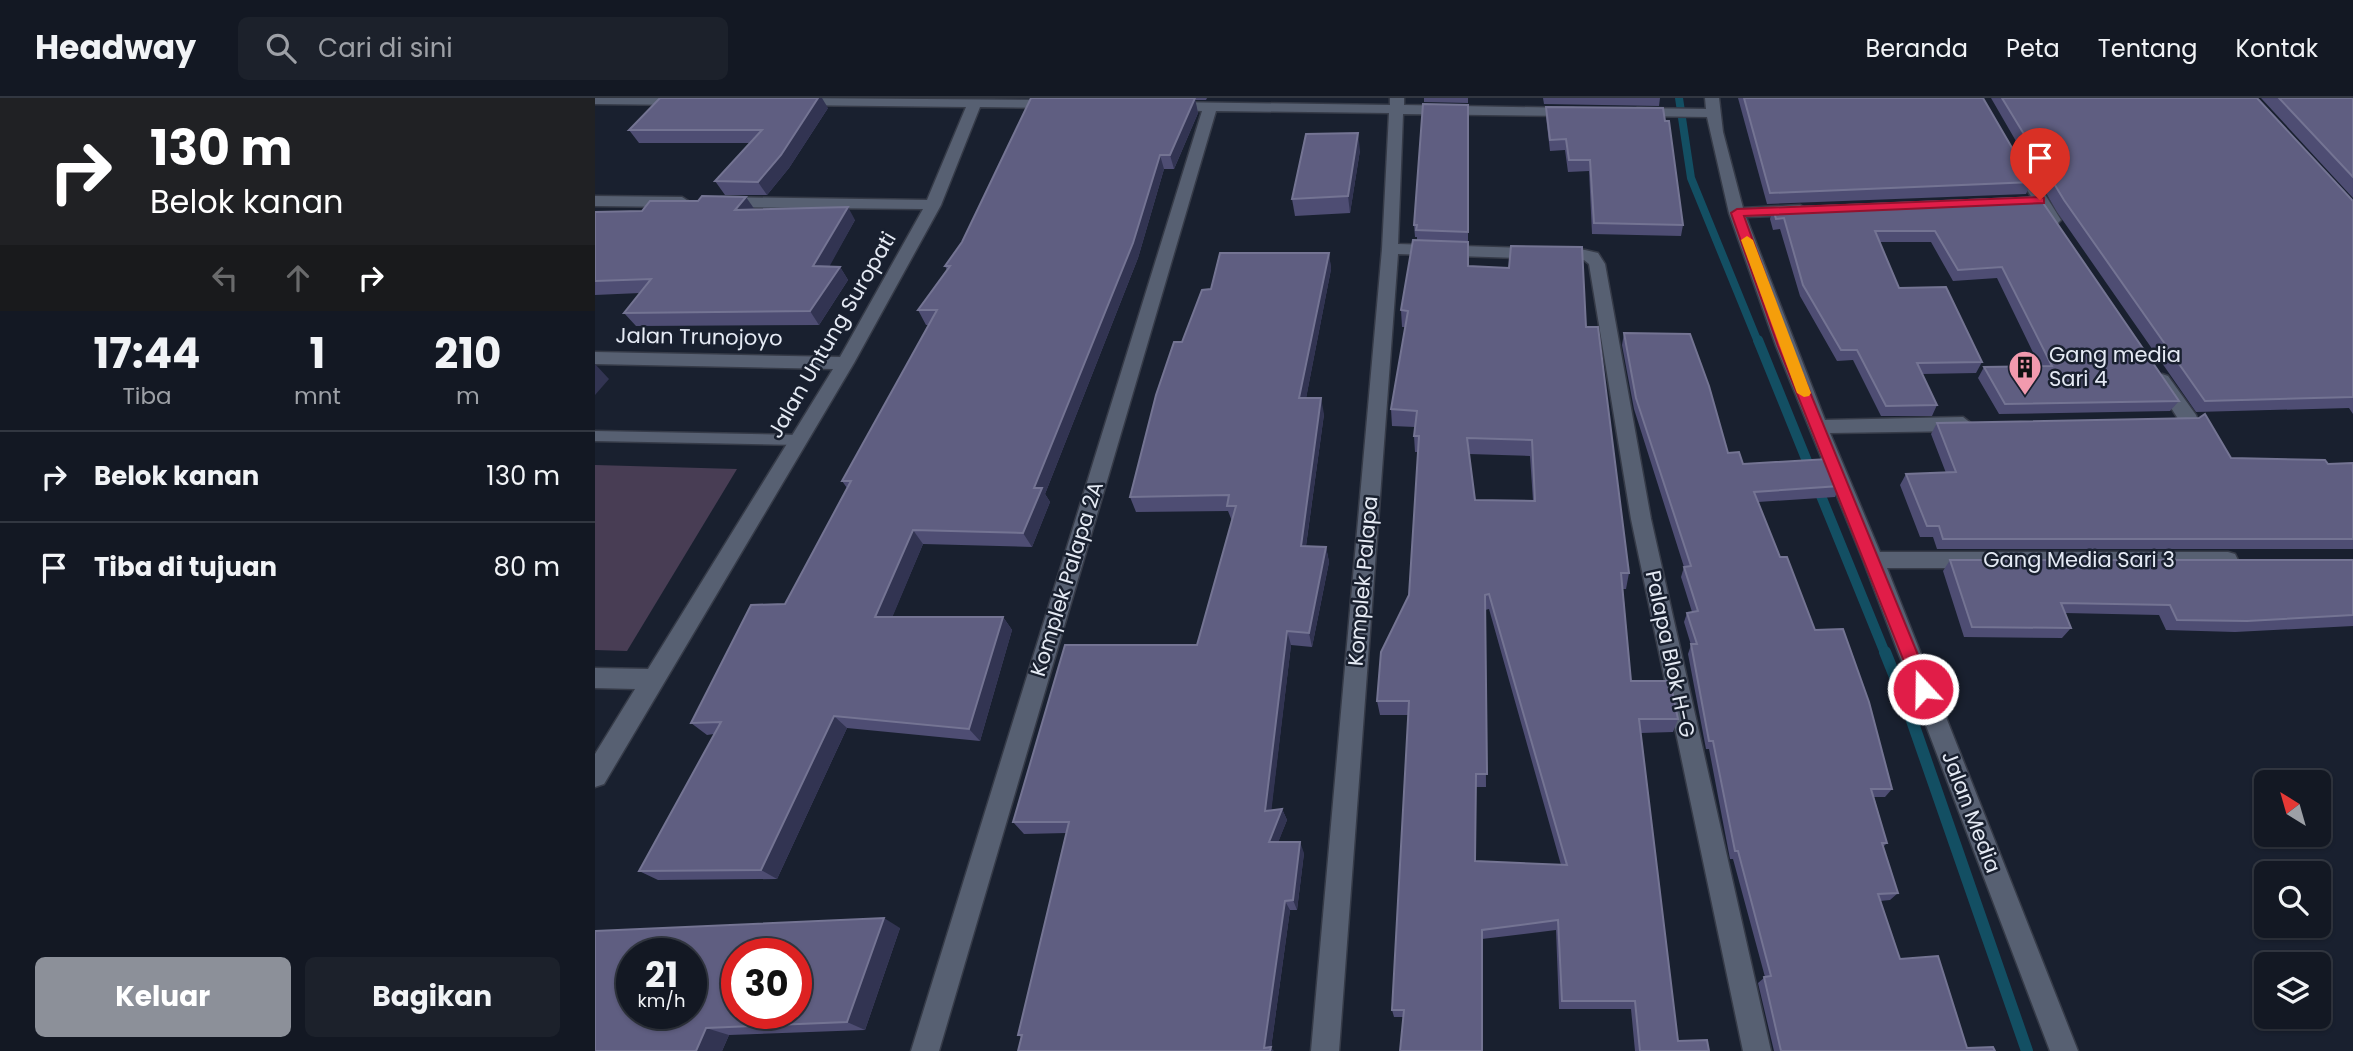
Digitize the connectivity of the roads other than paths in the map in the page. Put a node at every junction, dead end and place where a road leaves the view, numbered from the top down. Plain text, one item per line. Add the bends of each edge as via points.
1 (595, 100) edge
2 (703, 101) edge
3 (785, 102) edge
4 (975, 103) junction
5 (1396, 104) edge
6 (1071, 105) edge
7 (1154, 106) edge
8 (1210, 107) junction
9 (1711, 108) edge
10 (1588, 112) edge
11 (1616, 112) edge
12 (2008, 144) edge
13 (595, 201) edge
14 (933, 205) junction
15 (1814, 210) edge
16 (1737, 213) junction
17 (2062, 234) edge
18 (1390, 249) junction
19 (595, 358) edge
20 (845, 363) junction
21 (2152, 365) edge
22 (2161, 420) edge
23 (1983, 424) edge
24 (1818, 427) junction
25 (595, 436) edge
26 (799, 440) junction
27 (1873, 559) junction
28 (2245, 560) edge
29 (595, 678) edge
30 (654, 679) junction
31 (595, 776) edge
32 (925, 1051) edge
33 (1325, 1051) edge
34 (1757, 1051) edge
35 (2064, 1051) edge

1 - 2 street
3 - 4 street
4 - 6 street
4 - 14 street
5 - 8 street
5 - 10 street
5 - 18 street, Komplek Palapa
7 - 8 street
8 - 32 street, Komplek Palapa 2A
9 - 11 street
9 - 16 street, Jalan Media
12 - 17 street via 2033,201
13 - 14 street, Jalan Untung Suropati
14 - 20 street, Jalan Untung Suropati
15 - 16 street
16 - 24 street, Jalan Media
18 - 33 street, Komplek Palapa
18 - 34 street, Palapa Blok H-G via 1592,257 1597,264 1641,519
19 - 20 street, Jalan Trunojoyo
20 - 26 street, Jalan Untung Suropati
21 - 22 street via 2189,420
23 - 24 street
24 - 27 street, Jalan Media
25 - 26 lane
26 - 30 street, Jalan Untung Suropati
27 - 28 street, Gang Media Sari 3
27 - 35 street, Jalan Media
29 - 30 street
30 - 31 street, Jalan Untung Suropati

